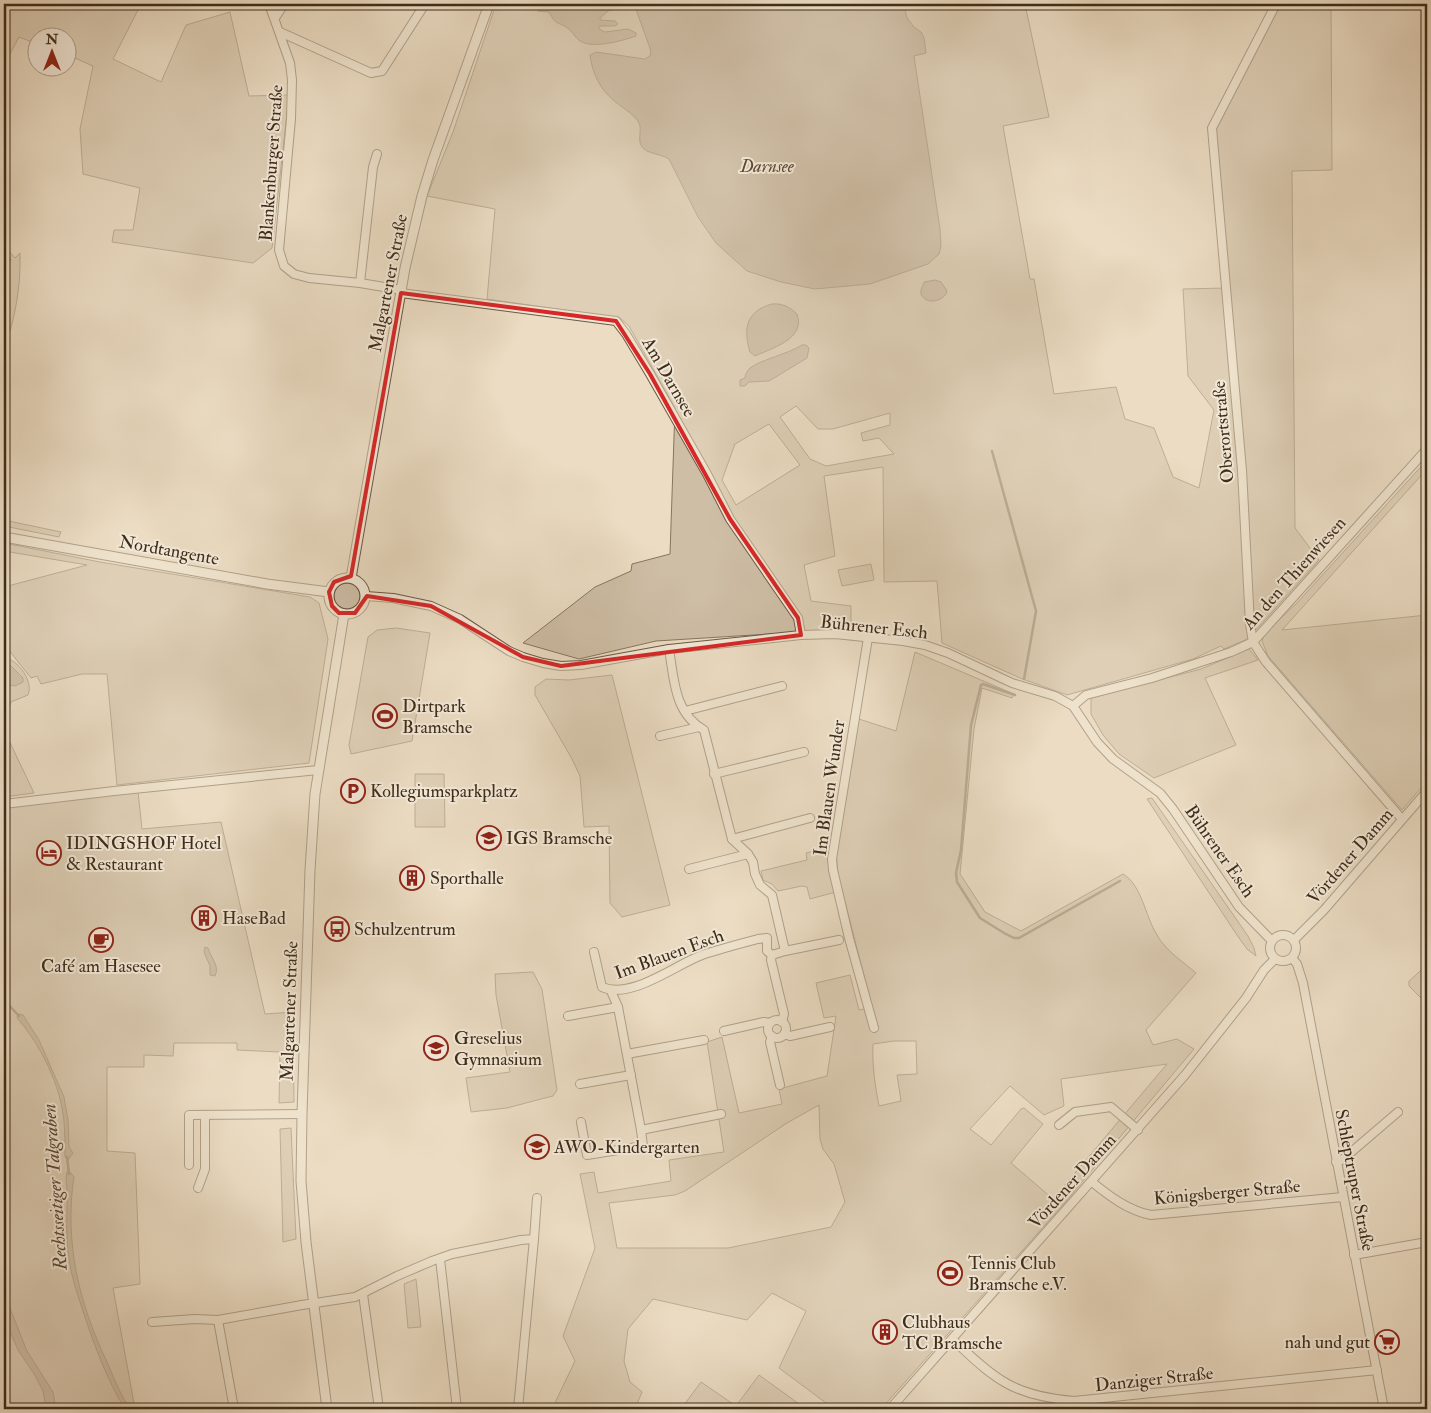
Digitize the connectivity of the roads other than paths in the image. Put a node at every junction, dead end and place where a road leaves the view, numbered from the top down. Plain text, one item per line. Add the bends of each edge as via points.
1 (269, 4) edge
2 (284, 4) edge
3 (425, 4) edge
4 (489, 4) edge
5 (1276, 4) edge
6 (275, 18) junction
7 (280, 32) junction
8 (378, 154) dead end
9 (360, 283) junction
10 (401, 292) junction
11 (1427, 449) edge
12 (4, 537) edge
13 (350, 578) junction
14 (329, 592) junction
15 (366, 596) junction
16 (344, 614) junction
17 (801, 635) junction
18 (868, 638) junction
19 (1253, 642) junction
20 (669, 649) junction
21 (782, 686) dead end
22 (1073, 706) junction
23 (685, 711) junction
24 (699, 727) junction
25 (660, 736) dead end
26 (804, 752) dead end
27 (318, 770) junction
28 (714, 774) junction
29 (1427, 791) edge
30 (4, 804) edge
31 (810, 818) dead end
32 (1402, 819) junction
33 (732, 839) junction
34 (748, 854) junction
35 (689, 868) dead end
36 (780, 932) junction
37 (767, 938) junction
38 (840, 940) dead end
39 (1294, 940) junction
40 (1272, 941) junction
41 (594, 952) dead end
42 (785, 952) junction
43 (772, 955) junction
44 (1292, 958) junction
45 (1275, 959) junction
46 (611, 991) junction
47 (618, 1007) junction
48 (568, 1016) dead end
49 (782, 1022) junction
50 (770, 1023) junction
51 (830, 1027) dead end
52 (874, 1028) dead end
53 (724, 1031) dead end
54 (784, 1034) junction
55 (772, 1036) junction
56 (704, 1040) dead end
57 (627, 1054) junction
58 (631, 1075) junction
59 (580, 1084) dead end
60 (780, 1085) dead end
61 (1398, 1112) dead end
62 (302, 1114) junction
63 (721, 1114) dead end
64 (205, 1115) junction
65 (581, 1122) dead end
66 (1059, 1125) dead end
67 (641, 1130) junction
68 (1138, 1130) junction
69 (1336, 1162) junction
70 (188, 1165) dead end
71 (1092, 1182) junction
72 (198, 1188) dead end
73 (1343, 1197) junction
74 (537, 1198) dead end
75 (534, 1239) junction
76 (1427, 1242) edge
77 (1354, 1256) junction
78 (440, 1259) junction
79 (363, 1294) junction
80 (314, 1303) junction
81 (218, 1320) junction
82 (152, 1322) dead end
83 (952, 1339) junction
84 (1377, 1370) junction
85 (234, 1409) edge
86 (327, 1409) edge
87 (378, 1409) edge
88 (457, 1409) edge
89 (518, 1409) edge
90 (890, 1409) edge
91 (1384, 1409) edge

1 - 6 street, Blankenburger Straße
2 - 6 street
3 - 7 street via 382,71 371,73
4 - 10 street, Malgartener Straße via 430,169
5 - 19 street, Oberortstraße via 1212,128
6 - 7 street, Blankenburger Straße
7 - 9 street, Blankenburger Straße via 292,80 292,119 279,250 284,266 294,274 309,278
8 - 9 street via 373,167
9 - 10 street, Blankenburger Straße
10 - 13 street, Malgartener Straße
10 - 17 street, Am Darnsee via 616,321 650,374 730,519 798,618
11 - 19 street, An den Thienwiesen
12 - 14 street, Nordtangente
13 - 14 street via 334,582
13 - 15 street via 361,584
14 - 16 street via 332,606
15 - 16 street via 359,610
15 - 20 street, Bührener Esch via 431,606 460,618 509,651 542,663 561,666 581,664
16 - 27 street, Malgartener Straße
17 - 18 street, Bührener Esch via 835,634
17 - 20 street, Bührener Esch
18 - 22 street, Bührener Esch via 925,646 948,653 1012,683 1055,696
18 - 52 street, Im Blauen Wunder via 832,859 849,938
19 - 22 street, An den Thienwiesen via 1152,678 1086,694
19 - 32 street, Oberortstraße via 1266,662
20 - 23 street via 677,699
21 - 23 street
22 - 40 street, Bührener Esch via 1097,742 1113,759 1160,793 1239,907
23 - 24 street
24 - 25 street
24 - 28 street via 704,730
26 - 28 street
27 - 30 street
27 - 62 street, Malgartener Straße via 310,870
28 - 33 street
29 - 32 street, Vördener Damm
31 - 33 street
32 - 39 street, Vördener Damm
33 - 34 street
34 - 35 street
34 - 36 street via 760,885 772,895
36 - 37 street, Im Blauen Esch
36 - 42 street
37 - 43 street via 767,950
37 - 46 street, Im Blauen Esch via 702,956 656,978
38 - 42 street
39 - 40 street via 1283,935
39 - 44 street via 1296,948
40 - 45 street via 1270,948
41 - 46 street, Im Blauen Esch via 602,987
42 - 43 street
43 - 49 street via 784,1014
44 - 45 street
44 - 69 street, Schleptruper Straße via 1300,972
45 - 68 street, Vördener Damm
46 - 47 street, Im Blauen Esch
47 - 48 street, Im Blauen Esch
47 - 57 street, Im Blauen Esch
49 - 50 street
49 - 54 street via 786,1028
50 - 53 street
50 - 55 street via 768,1029
51 - 54 street via 790,1036
54 - 55 street via 778,1038
55 - 60 street via 770,1042
56 - 57 street
57 - 58 street, Im Blauen Esch
58 - 59 street
58 - 67 street, Im Blauen Esch
61 - 69 street
62 - 64 street
62 - 80 street, Malgartener Straße via 301,1181
63 - 67 street
64 - 70 street via 189,1115
64 - 72 street via 205,1169
65 - 67 street via 587,1155 643,1146
66 - 68 street, Vördener Damm via 1075,1112 1111,1106
68 - 71 street, Vördener Damm
69 - 73 street, Schleptruper Straße
71 - 73 street, Königsberger Straße via 1134,1210 1151,1215
71 - 83 street, Vördener Damm
73 - 77 street, Schleptruper Straße
74 - 75 street
75 - 78 street
75 - 89 street
76 - 77 street
77 - 84 street, Schleptruper Straße
78 - 79 street
78 - 88 street
79 - 80 street
79 - 87 street
80 - 81 street
80 - 86 street, Malgartener Straße
81 - 82 street
81 - 85 street
83 - 84 street, Danziger Straße via 1007,1384 1038,1395 1074,1401
83 - 90 street, Vördener Damm
84 - 91 street, Schleptruper Straße

